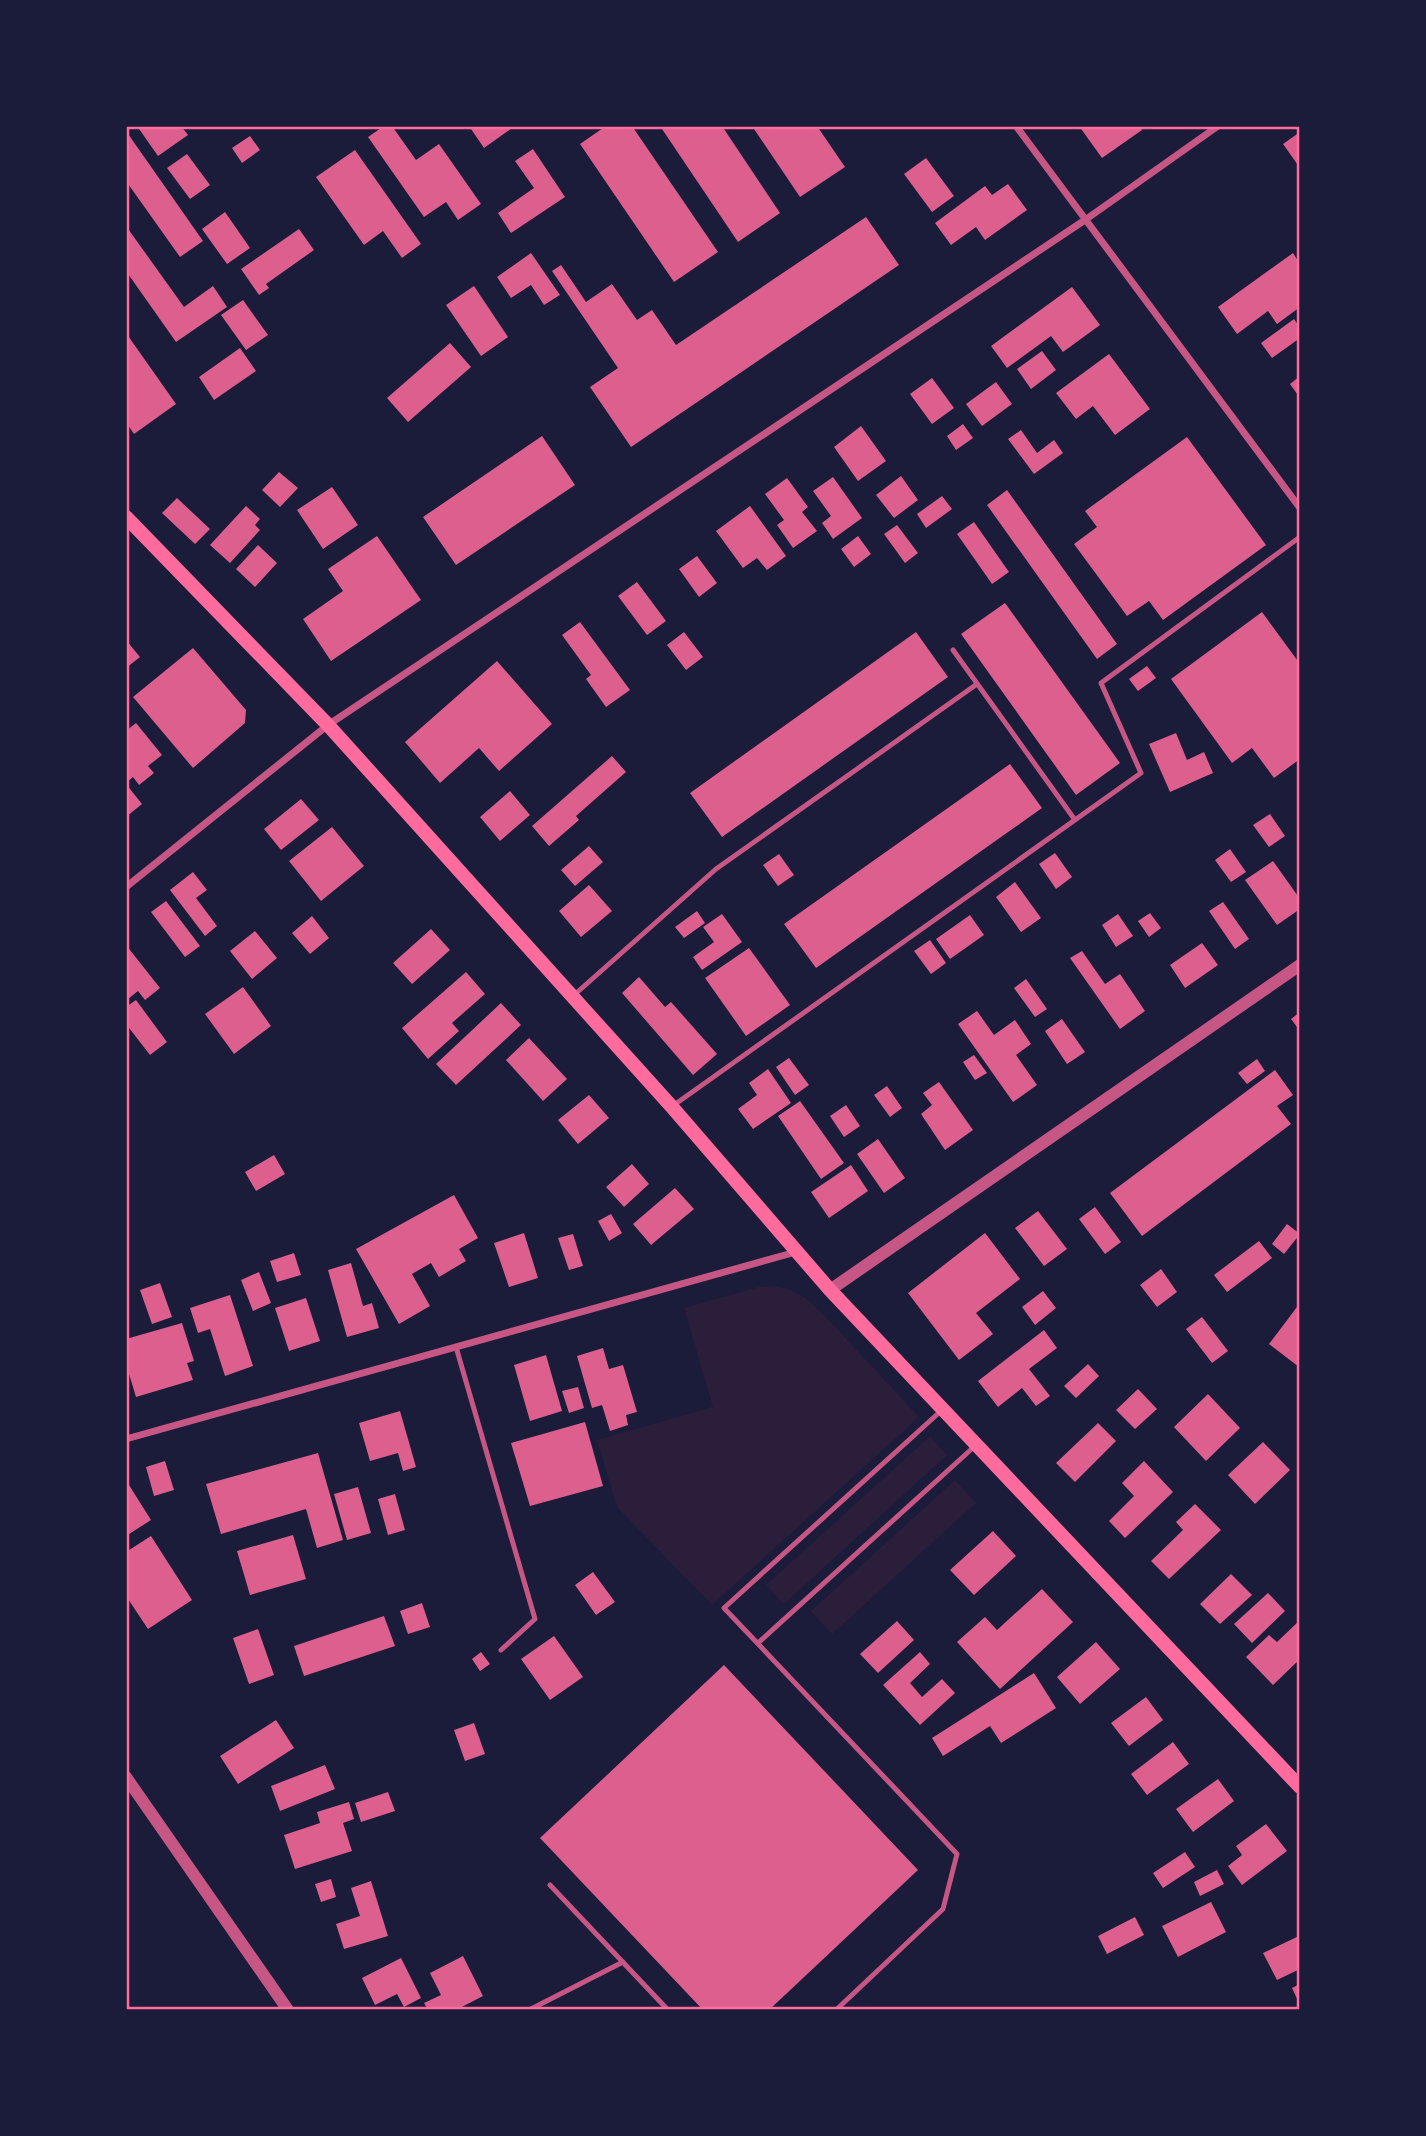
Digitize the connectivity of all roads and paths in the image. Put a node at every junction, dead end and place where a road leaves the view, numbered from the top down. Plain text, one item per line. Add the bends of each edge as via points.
1 (1016, 126) edge
2 (1218, 126) edge
3 (1085, 220) junction
4 (1300, 508) edge
5 (126, 517) edge
6 (1300, 537) edge
7 (953, 650) dead end
8 (977, 684) junction
9 (328, 725) junction
10 (1075, 820) junction
11 (126, 887) edge
12 (1300, 965) edge
13 (572, 996) junction
14 (671, 1107) junction
15 (796, 1252) junction
16 (830, 1290) junction
17 (456, 1347) junction
18 (943, 1409) junction
19 (126, 1439) edge
20 (976, 1444) junction
21 (758, 1643) junction
22 (501, 1650) dead end
23 (126, 1777) edge
24 (1300, 1787) edge
25 (550, 1885) dead end
26 (623, 1962) junction
27 (288, 2010) edge
28 (528, 2010) edge
29 (668, 2010) edge
30 (836, 2010) edge

1 - 3 street
2 - 3 street
3 - 4 street
3 - 9 street
5 - 9 main road
6 - 10 lane via 1101,683 1142,773
7 - 8 lane
8 - 10 lane
8 - 13 lane via 716,869
9 - 11 street
9 - 13 main road
10 - 14 lane
12 - 16 street
13 - 14 main road
14 - 15 main road
15 - 16 main road
15 - 17 street
16 - 18 main road
17 - 19 street
17 - 22 lane via 535,1619
18 - 20 main road
18 - 21 lane via 724,1608
20 - 21 lane
20 - 24 main road
21 - 30 lane via 957,1854 943,1909
23 - 27 street
25 - 26 lane
26 - 28 lane
26 - 29 lane

